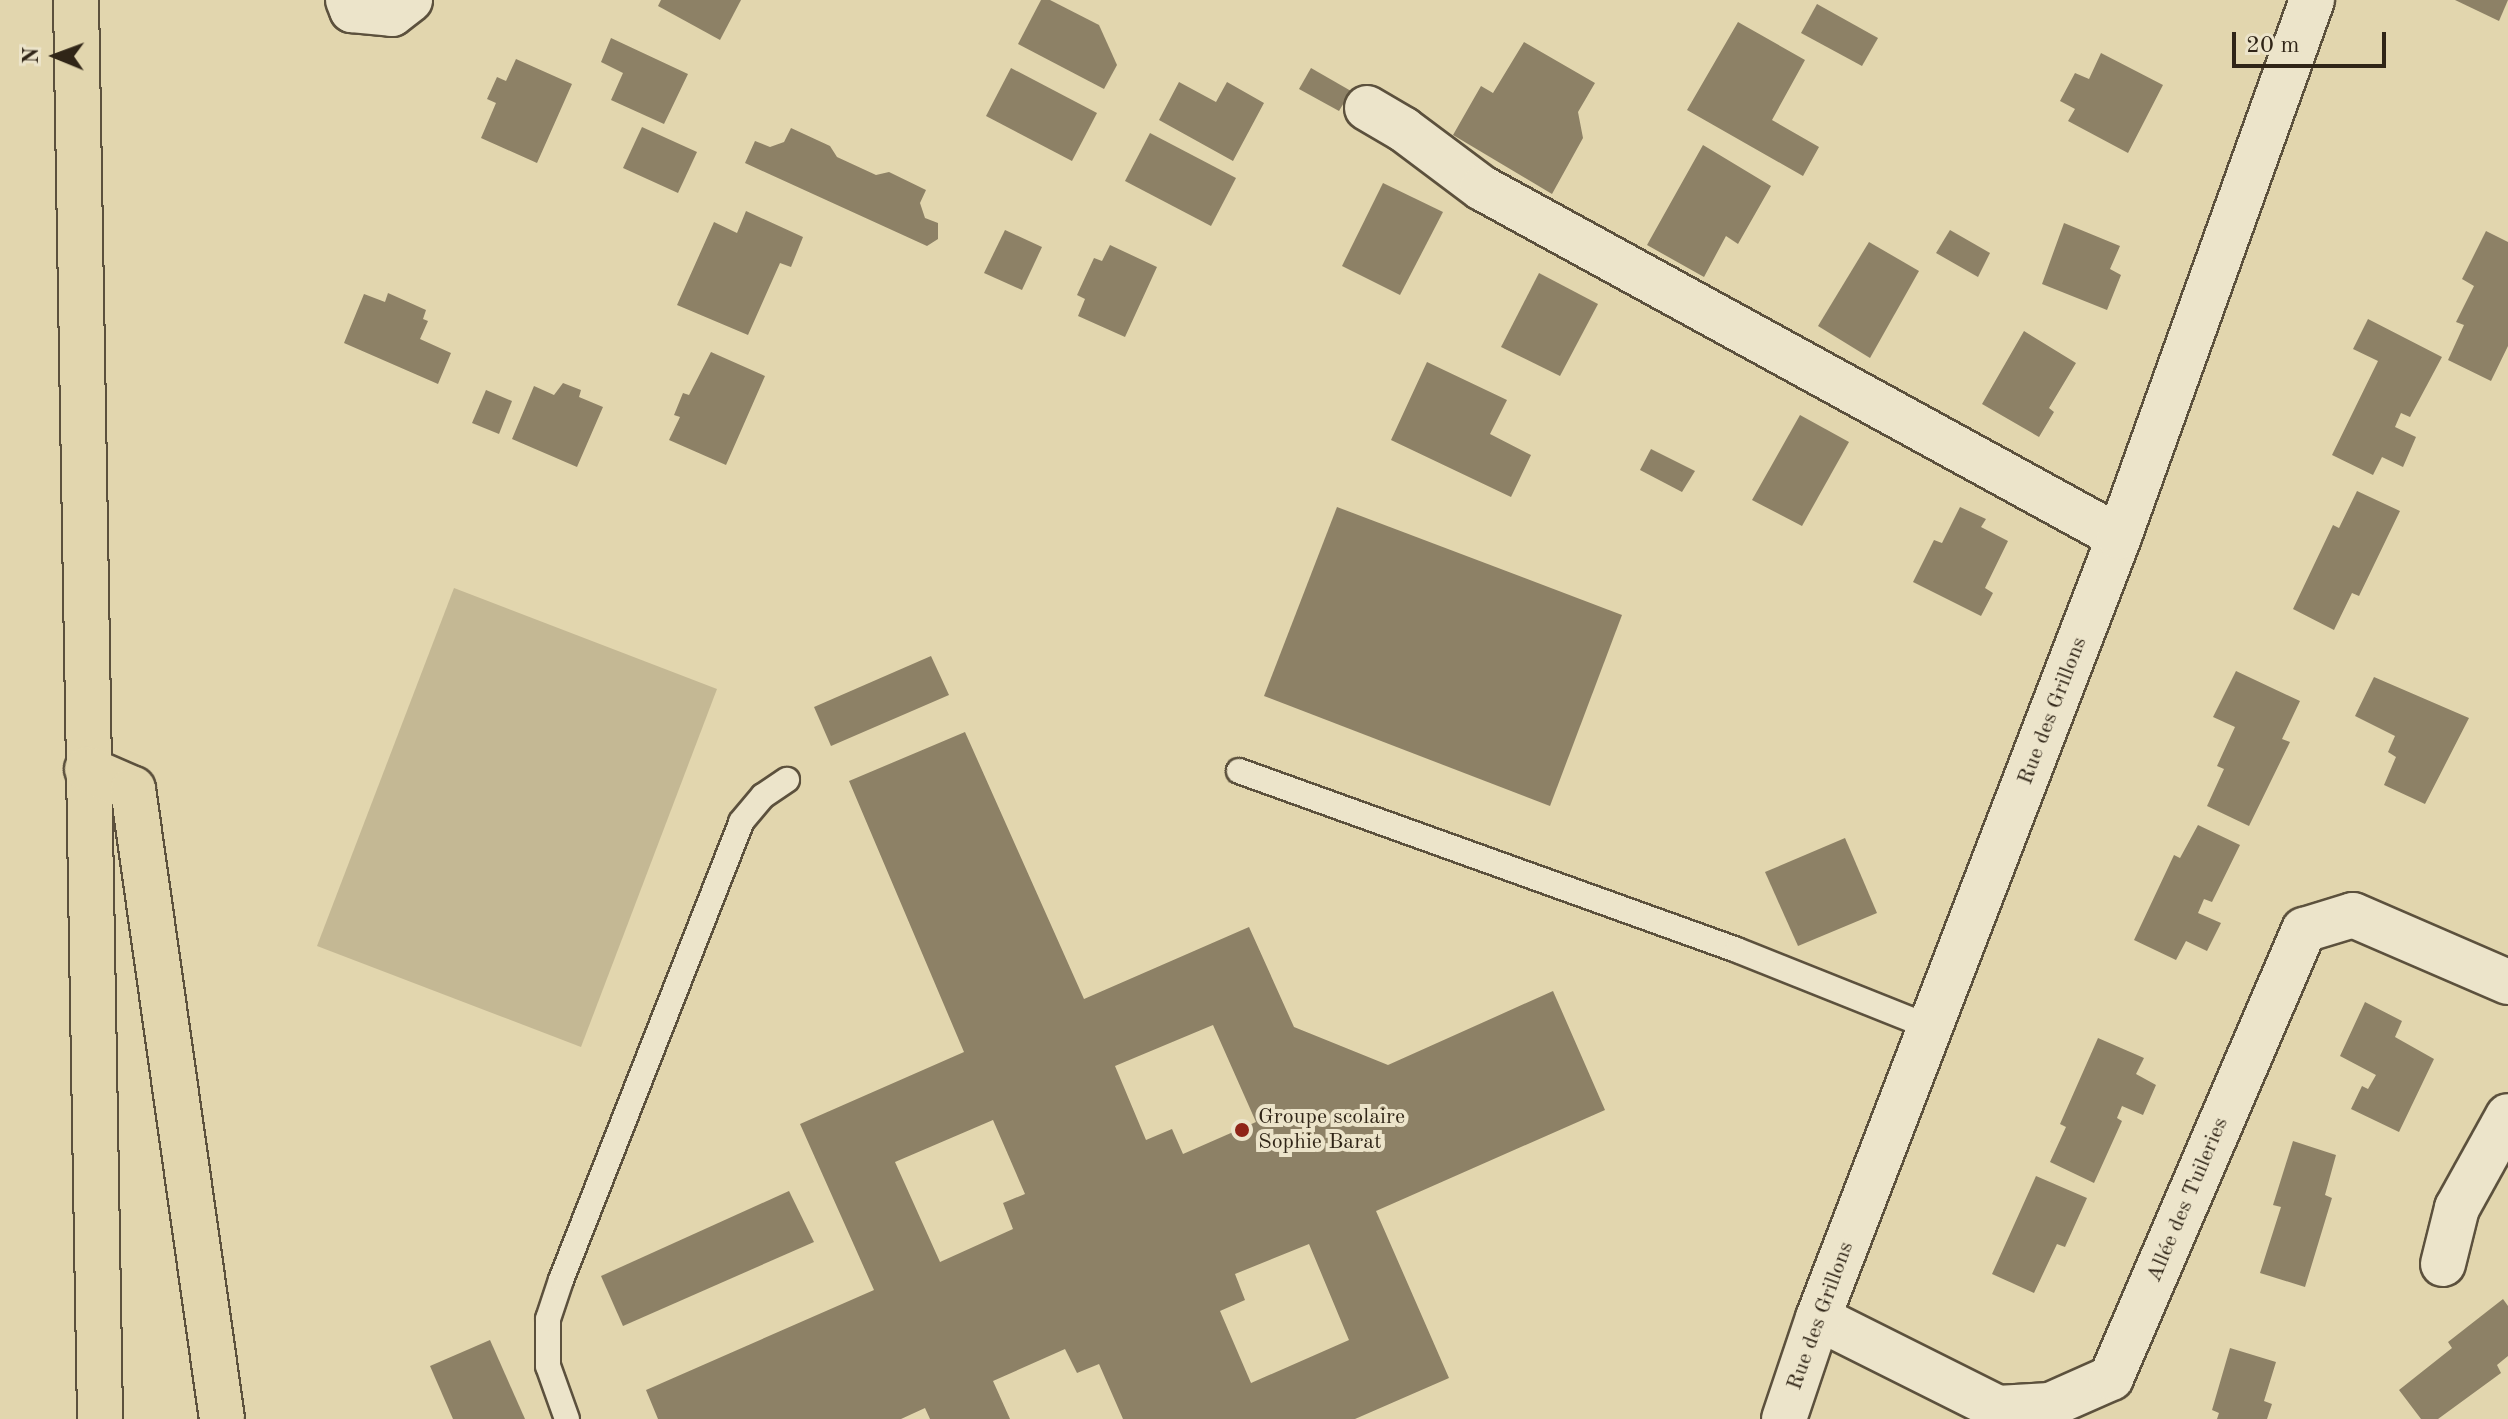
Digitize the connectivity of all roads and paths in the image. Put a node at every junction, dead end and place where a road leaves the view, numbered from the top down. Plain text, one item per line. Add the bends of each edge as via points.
1 (76, 0) edge
2 (348, 0) edge
3 (410, 0) edge
4 (2312, 0) edge
5 (1367, 108) dead end
6 (2119, 537) junction
7 (87, 769) junction
8 (1239, 771) dead end
9 (787, 780) dead end
10 (2508, 982) edge
11 (1932, 1028) junction
12 (2508, 1116) edge
13 (2443, 1264) dead end
14 (1818, 1318) junction
15 (100, 1419) edge
16 (222, 1419) edge
17 (567, 1419) edge
18 (1784, 1419) edge

1 - 7 highway
2 - 3 street via 352,10 392,14
4 - 6 street, Rue des Grillons
5 - 6 street via 1482,188
6 - 11 street, Rue des Grillons
7 - 15 highway
7 - 16 highway via 133,789
8 - 11 lane via 1737,950
9 - 17 lane via 763,796 741,822 561,1280 548,1319 548,1366
10 - 14 street, Allée des Tuileries via 2353,915 2304,930 2111,1378 2050,1405 1998,1408
11 - 14 street, Rue des Grillons
12 - 13 street via 2457,1208
14 - 18 street, Rue des Grillons

